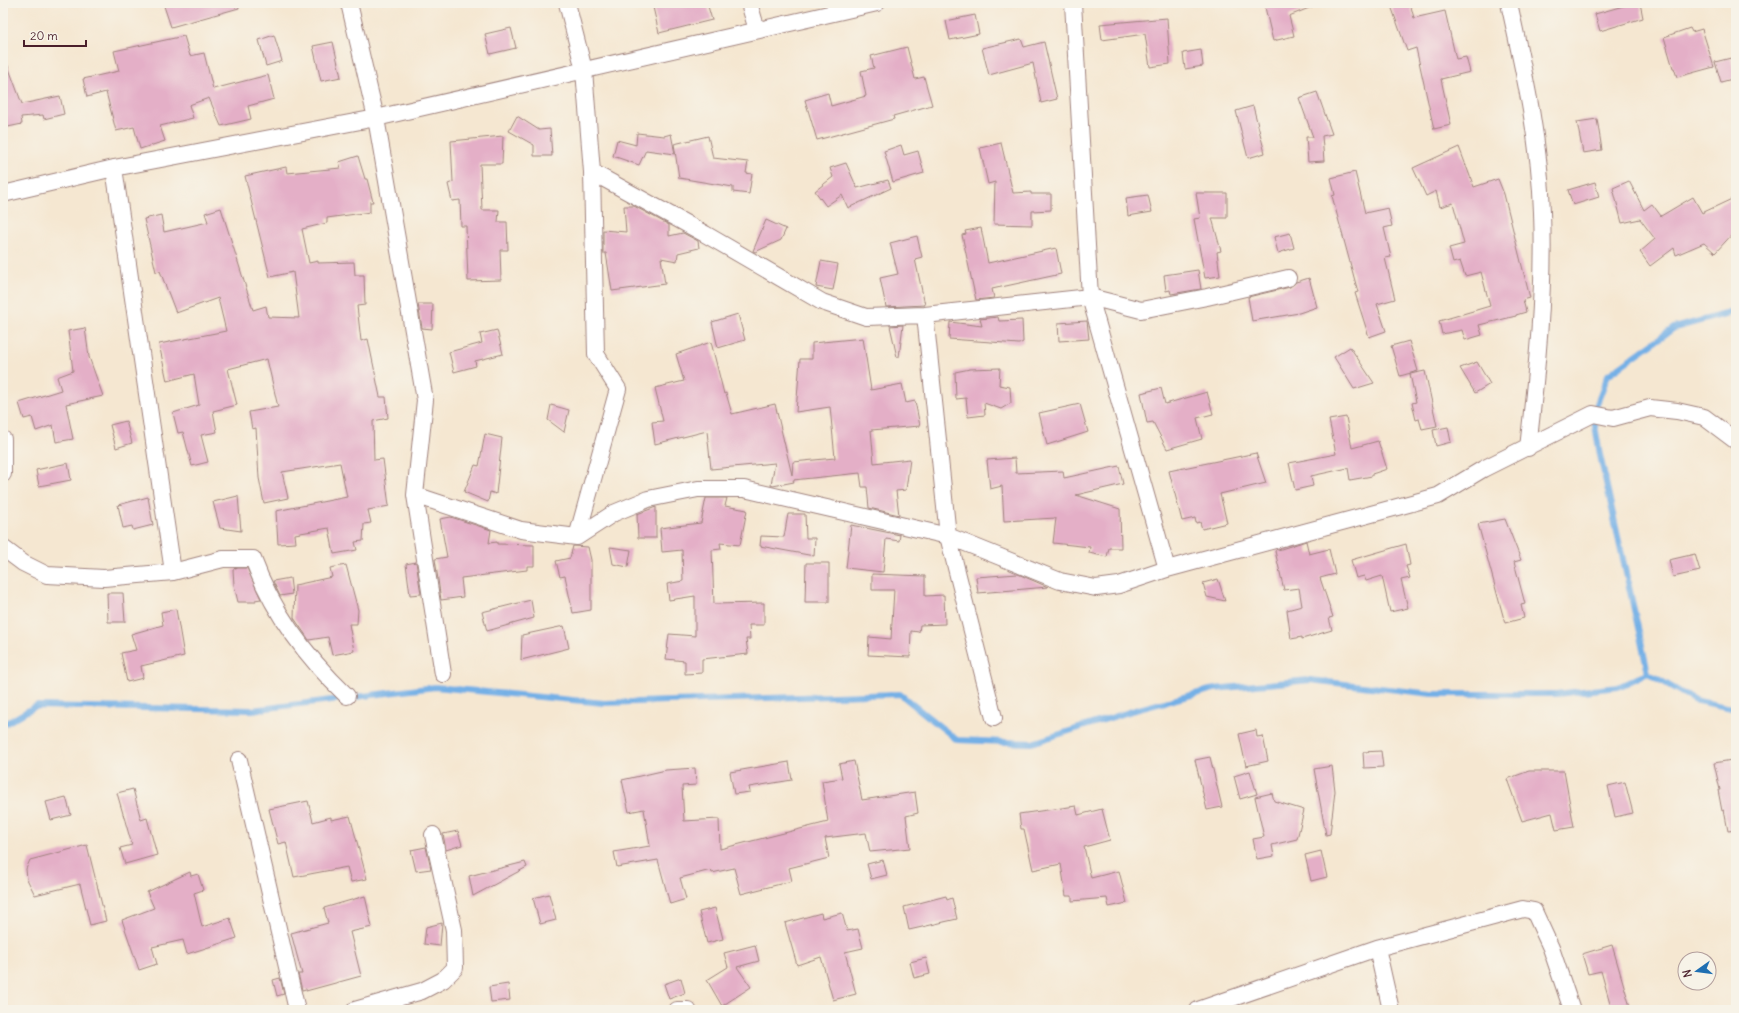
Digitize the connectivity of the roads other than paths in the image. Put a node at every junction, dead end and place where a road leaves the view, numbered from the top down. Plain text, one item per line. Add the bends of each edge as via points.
1 (349, 3) edge
2 (567, 3) edge
3 (749, 3) edge
4 (877, 3) edge
5 (1073, 3) edge
6 (1509, 3) edge
7 (757, 30) junction
8 (584, 70) junction
9 (376, 118) junction
10 (114, 168) junction
11 (592, 172) junction
12 (3, 194) edge
13 (1288, 278) dead end
14 (1090, 297) junction
15 (925, 315) junction
16 (3, 439) edge
17 (1736, 441) edge
18 (1528, 448) junction
19 (3, 474) edge
20 (415, 495) junction
21 (948, 536) junction
22 (577, 537) junction
23 (3, 548) edge
24 (1167, 569) junction
25 (173, 572) junction
26 (443, 674) dead end
27 (347, 696) dead end
28 (994, 718) dead end
29 (239, 760) dead end
30 (432, 834) dead end
31 (1377, 948) junction
32 (297, 1010) edge
33 (355, 1010) edge
34 (677, 1010) edge
35 (688, 1010) edge
36 (1198, 1010) edge
37 (1391, 1010) edge
38 (1572, 1010) edge

1 - 9 street
2 - 8 street
3 - 7 street
4 - 7 street
5 - 14 street
6 - 18 street via 1533,115 1542,211 1543,294
7 - 8 street
8 - 9 street
8 - 11 street
9 - 10 street
9 - 20 street via 424,400
10 - 12 street
10 - 25 street
11 - 15 street via 822,302 866,317
11 - 22 street via 596,354 618,389
13 - 14 street via 1141,310
14 - 15 street
14 - 24 street
15 - 21 street
16 - 19 street
17 - 18 street via 1704,417 1650,408 1614,418 1593,414
18 - 24 street via 1483,469 1438,496
20 - 22 street via 520,530
20 - 26 street
21 - 22 street via 744,489 698,489 648,499 614,513
21 - 24 street via 1060,581 1096,588 1119,585
21 - 28 street
23 - 25 street via 23,563 47,575 104,578
25 - 27 street via 223,559 253,559 262,585 276,611 323,673
29 - 32 street
30 - 33 street via 454,930 455,968 443,980 422,991
31 - 36 street
31 - 37 street
31 - 38 street via 1523,909 1534,911 1551,948
34 - 35 street

